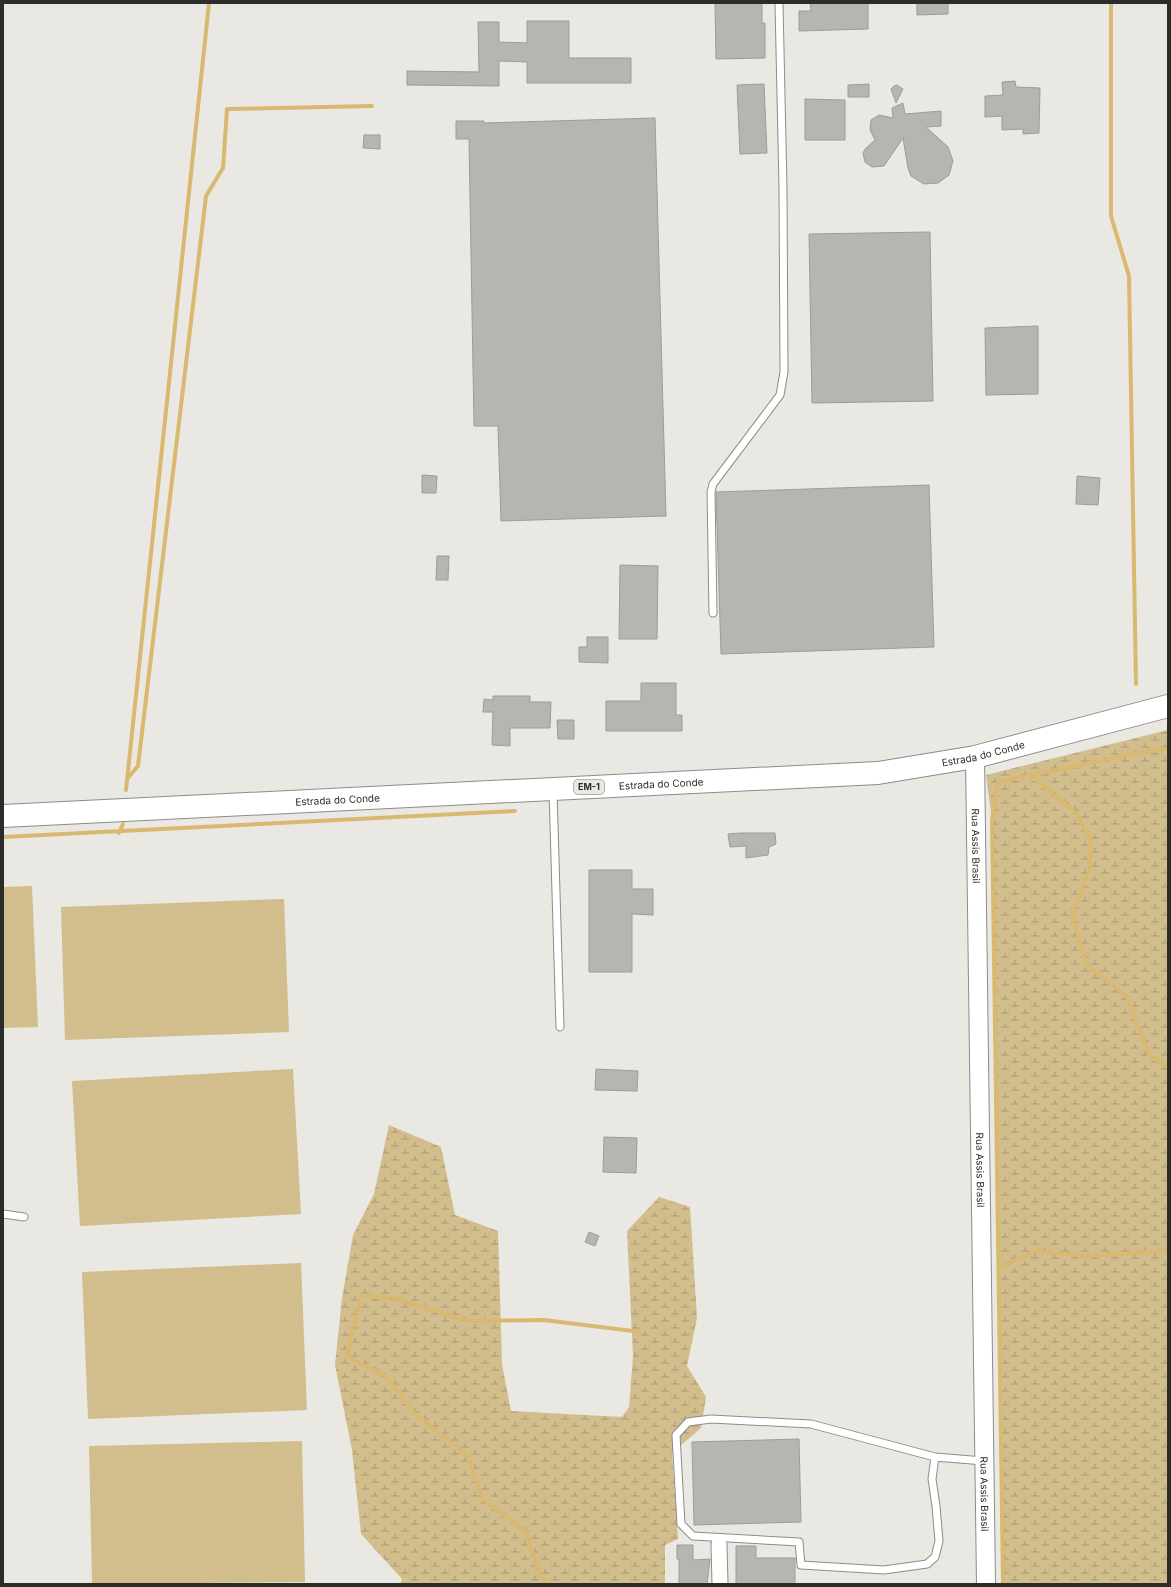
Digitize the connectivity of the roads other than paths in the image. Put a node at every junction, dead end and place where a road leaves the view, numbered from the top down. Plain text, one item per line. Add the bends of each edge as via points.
1 (779, 3) edge
2 (713, 613) dead end
3 (1168, 706) edge
4 (975, 756) junction
5 (553, 789) junction
6 (3, 816) edge
7 (560, 1027) dead end
8 (3, 1214) edge
9 (24, 1217) dead end
10 (935, 1457) junction
11 (984, 1461) junction
12 (719, 1544) dead end
13 (720, 1584) edge
14 (986, 1584) edge

1 - 2 lane via 784,372 780,395 713,484
3 - 4 main road, Estrada do Conde / EM-1
4 - 5 main road, Estrada do Conde / EM-1 via 878,773
4 - 11 street, Rua Assis Brasil
5 - 6 main road, Estrada do Conde / EM-1
5 - 7 lane
8 - 9 lane
10 - 10 lane via 811,1424 711,1419 688,1422 676,1434 681,1524 693,1536 799,1542 801,1565 884,1570 927,1564 935,1557 939,1541 932,1480
10 - 11 lane
11 - 14 street, Rua Assis Brasil
12 - 13 street

